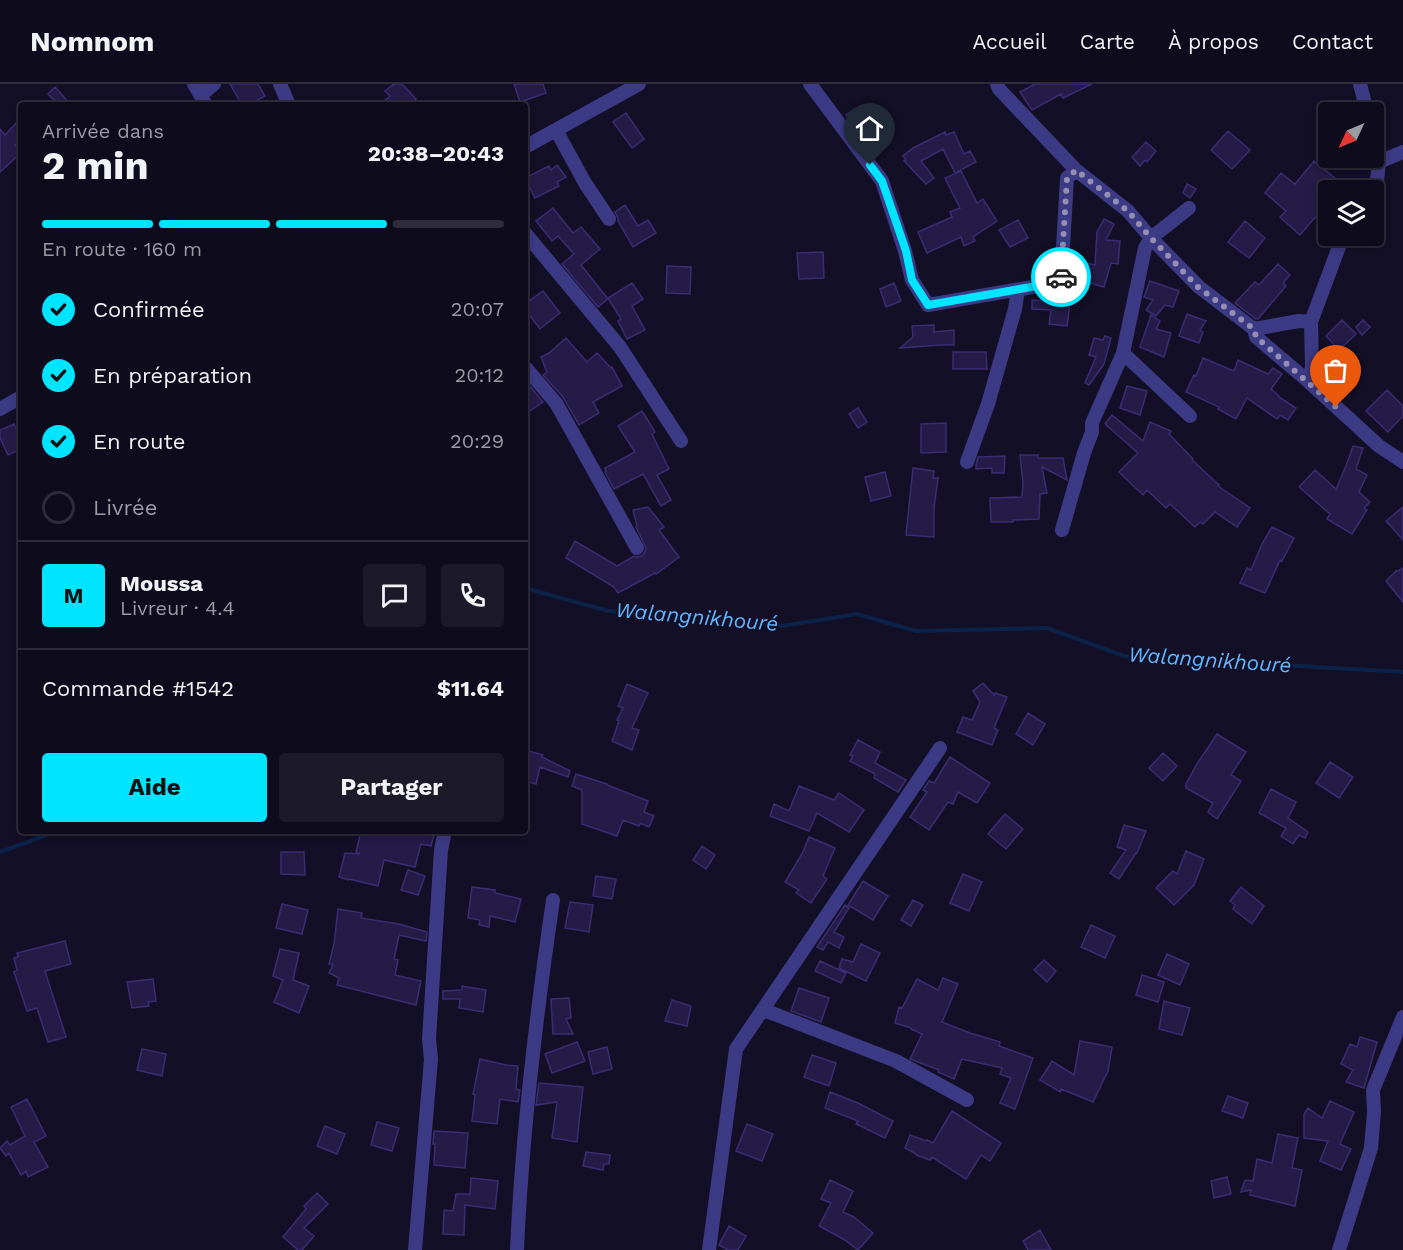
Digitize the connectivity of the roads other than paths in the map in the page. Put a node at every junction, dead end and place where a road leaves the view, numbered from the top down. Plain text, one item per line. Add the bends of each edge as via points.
1 (214, 84) edge
2 (280, 84) edge
3 (810, 84) edge
4 (997, 84) edge
5 (1360, 84) edge
6 (632, 86) edge
7 (200, 95) edge
8 (288, 102) edge
9 (1364, 102) edge
10 (556, 130) junction
11 (528, 145) edge
12 (1403, 152) edge
13 (1384, 160) edge
14 (1076, 170) junction
15 (1189, 208) dead end
16 (609, 219) dead end
17 (528, 237) edge
18 (1151, 238) junction
19 (1339, 246) edge
20 (1018, 290) junction
21 (1311, 322) junction
22 (1254, 329) junction
23 (1123, 353) junction
24 (528, 370) edge
25 (1308, 381) junction
26 (18, 399) edge
27 (0, 409) edge
28 (1190, 416) dead end
29 (681, 441) dead end
30 (967, 462) dead end
31 (1403, 462) edge
32 (1062, 530) dead end
33 (637, 548) dead end
34 (940, 748) dead end
35 (444, 834) edge
36 (554, 900) dead end
37 (764, 1010) junction
38 (1403, 1017) edge
39 (967, 1100) dead end
40 (416, 1250) edge
41 (517, 1250) edge
42 (709, 1250) edge
43 (1340, 1250) edge

1 - 7 street
2 - 8 street
3 - 20 street via 882,181 912,280 928,305
4 - 14 street
5 - 9 street
6 - 10 street
10 - 11 street
10 - 16 street
12 - 13 street
14 - 18 street via 1128,211
14 - 20 street via 1067,178 1060,282
15 - 18 street
17 - 29 street via 620,347
18 - 22 street via 1198,287
18 - 23 street via 1145,248
19 - 21 street
20 - 30 street via 991,394
21 - 22 street
21 - 25 street via 1312,368
22 - 25 street via 1256,337
23 - 28 street
23 - 32 street via 1092,423
24 - 33 street via 556,403
25 - 31 street via 1379,446
26 - 27 street
34 - 37 street
35 - 40 street
36 - 41 street via 536,1030
37 - 39 street via 896,1061
37 - 42 street via 736,1049
38 - 43 street via 1373,1090 1371,1148

